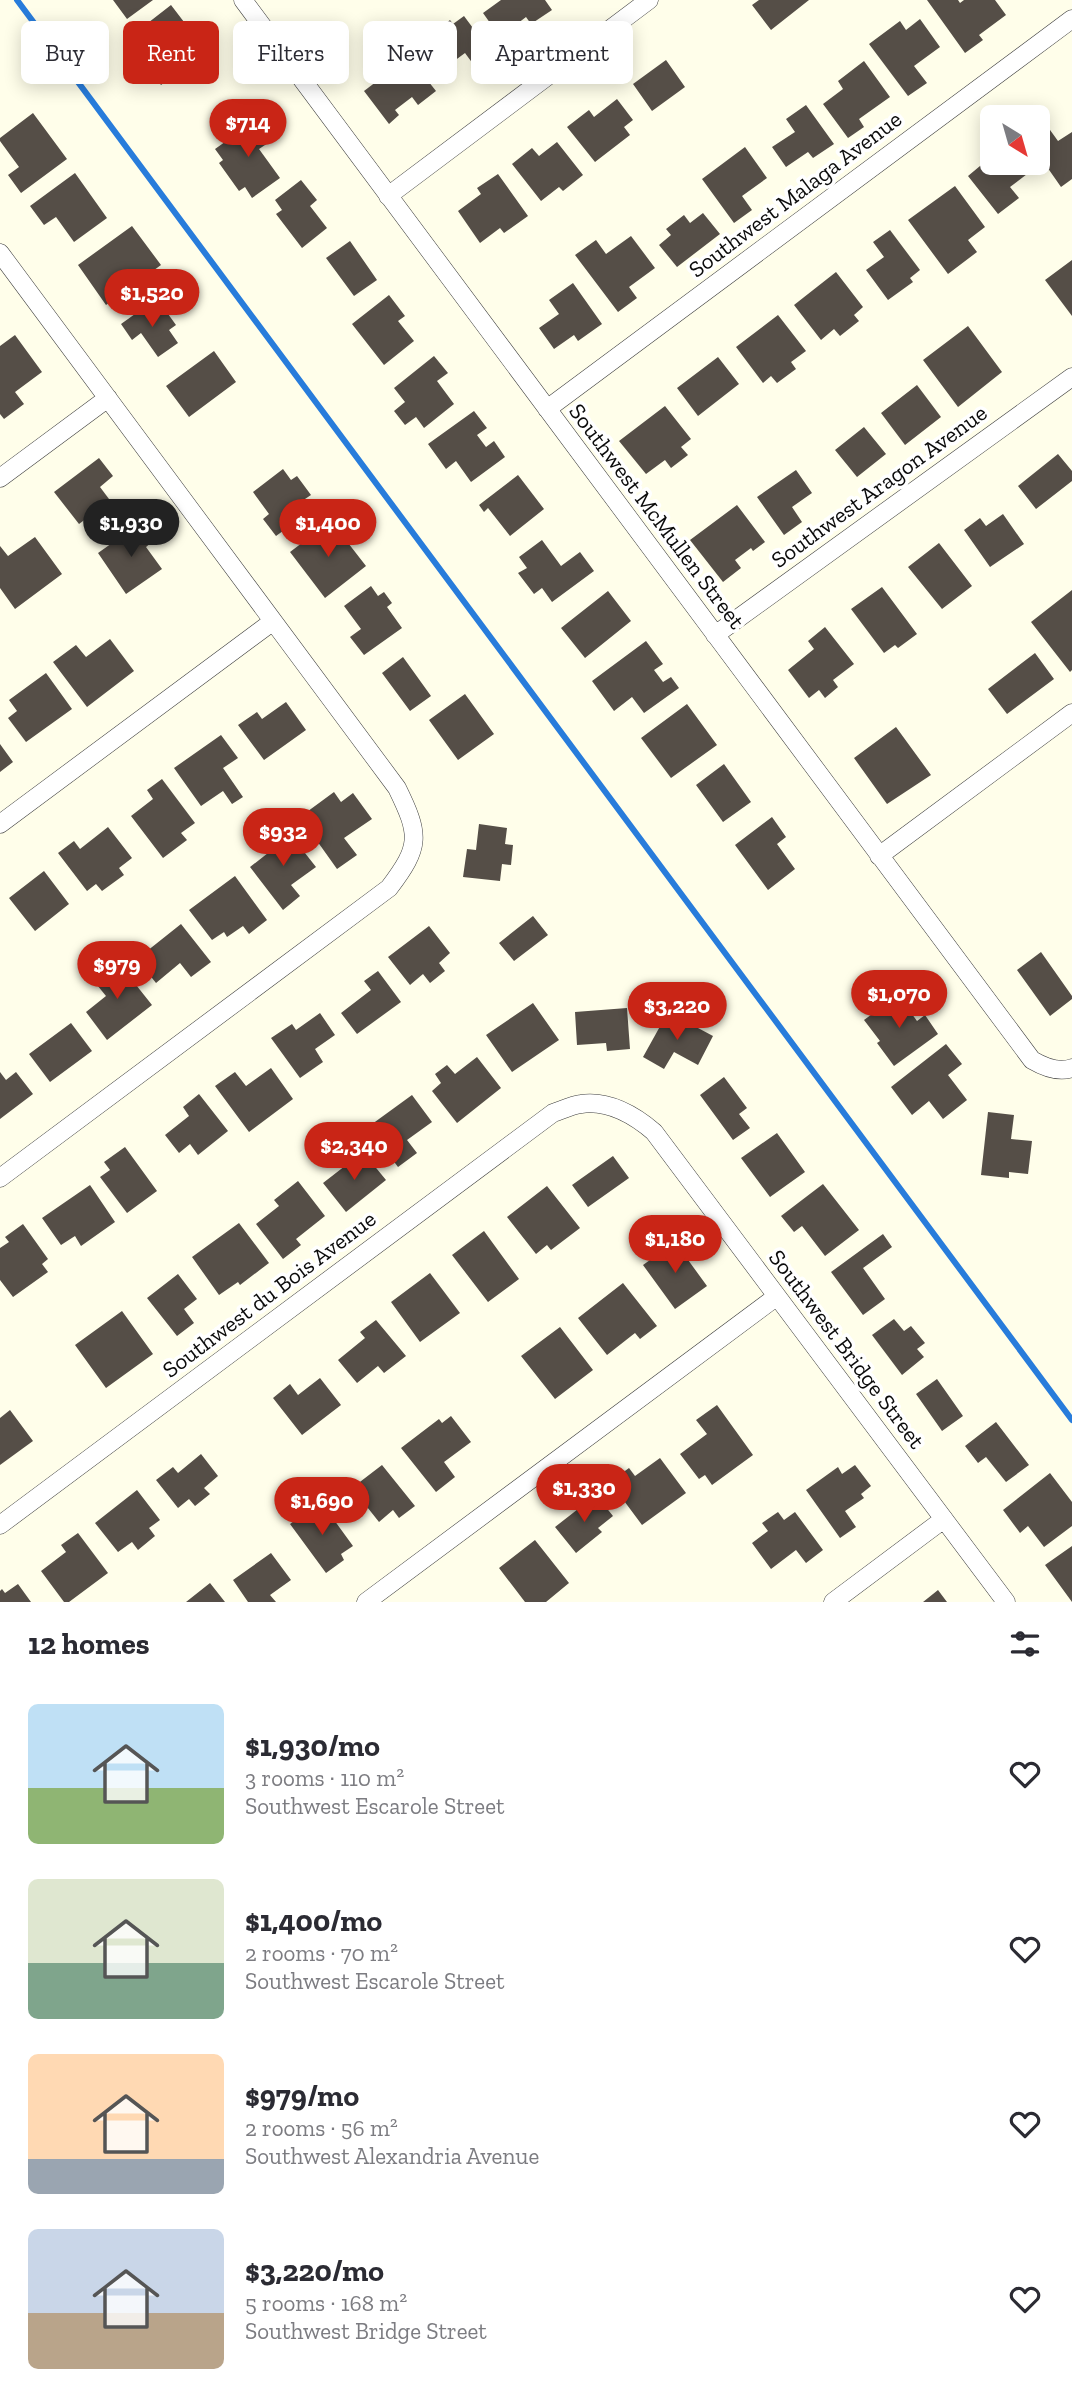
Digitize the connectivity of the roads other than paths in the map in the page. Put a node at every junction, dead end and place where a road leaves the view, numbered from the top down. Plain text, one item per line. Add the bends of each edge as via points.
1 (243, 0) edge
2 (649, 0) edge
3 (1072, 19) edge
4 (388, 196) junction
5 (0, 253) edge
6 (1072, 377) edge
7 (108, 398) junction
8 (547, 409) junction
9 (0, 478) edge
10 (272, 622) junction
11 (715, 635) junction
12 (1072, 713) edge
13 (0, 824) edge
14 (880, 856) junction
15 (1072, 1068) edge
16 (612, 1107) joint
17 (0, 1178) edge
18 (776, 1297) junction
19 (944, 1519) junction
20 (0, 1525) edge
21 (366, 1602) edge
22 (832, 1602) edge
23 (1006, 1602) edge

1 - 4 street, Southwest McMullen Street
2 - 4 street
3 - 8 street, Southwest Malaga Avenue
4 - 8 street, Southwest McMullen Street
5 - 7 street
6 - 11 street, Southwest Aragon Avenue
7 - 9 street
7 - 10 street
8 - 11 street, Southwest McMullen Street
10 - 13 street
10 - 17 street via 397,788 412,818 415,837 408,863 389,888
11 - 14 street, Southwest McMullen Street
12 - 14 street
14 - 15 street, Southwest McMullen Street via 1032,1060 1044,1067
16 - 18 street, Southwest Bridge Street via 635,1116 654,1132
16 - 20 street, Southwest du Bois Avenue via 582,1104 553,1113
18 - 19 street, Southwest Bridge Street
18 - 21 street
19 - 22 street
19 - 23 street, Southwest Bridge Street

